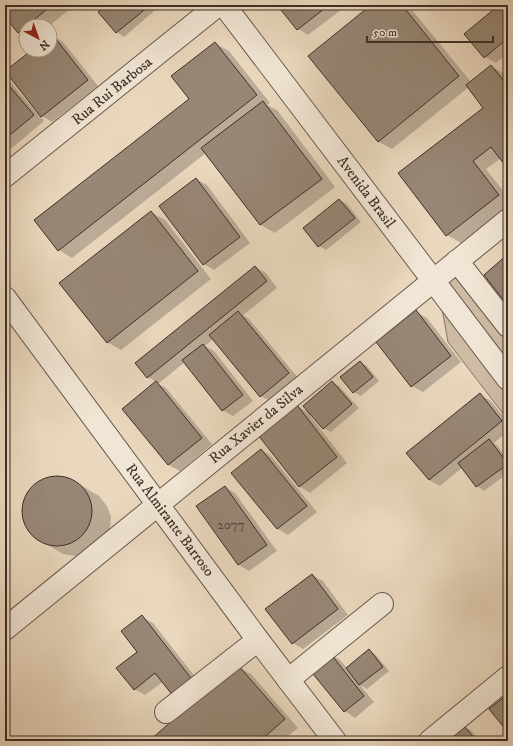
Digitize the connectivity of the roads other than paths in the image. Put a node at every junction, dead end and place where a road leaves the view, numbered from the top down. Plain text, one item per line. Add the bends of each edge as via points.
1 (218, 5) edge
2 (224, 5) edge
3 (5, 176) edge
4 (508, 220) edge
5 (457, 261) junction
6 (434, 280) junction
7 (5, 298) edge
8 (508, 326) edge
9 (508, 379) edge
10 (158, 504) junction
11 (382, 604) dead end
12 (5, 629) edge
13 (258, 640) junction
14 (508, 677) edge
15 (288, 680) junction
16 (166, 712) dead end
17 (335, 741) edge
18 (430, 741) edge

1 - 3 street, Rua Rui Barbosa
2 - 6 street, Avenida Brasil
4 - 5 street, Rua Xavier da Silva
5 - 6 street, Rua Xavier da Silva
5 - 8 street
6 - 9 street, Avenida Brasil
6 - 10 street, Rua Xavier da Silva
7 - 10 street, Rua Almirante Barroso
10 - 12 street, Rua Xavier da Silva
10 - 13 street, Rua Almirante Barroso
11 - 15 street
13 - 15 street, Rua Almirante Barroso
13 - 16 street
14 - 18 street
15 - 17 street, Rua Almirante Barroso

